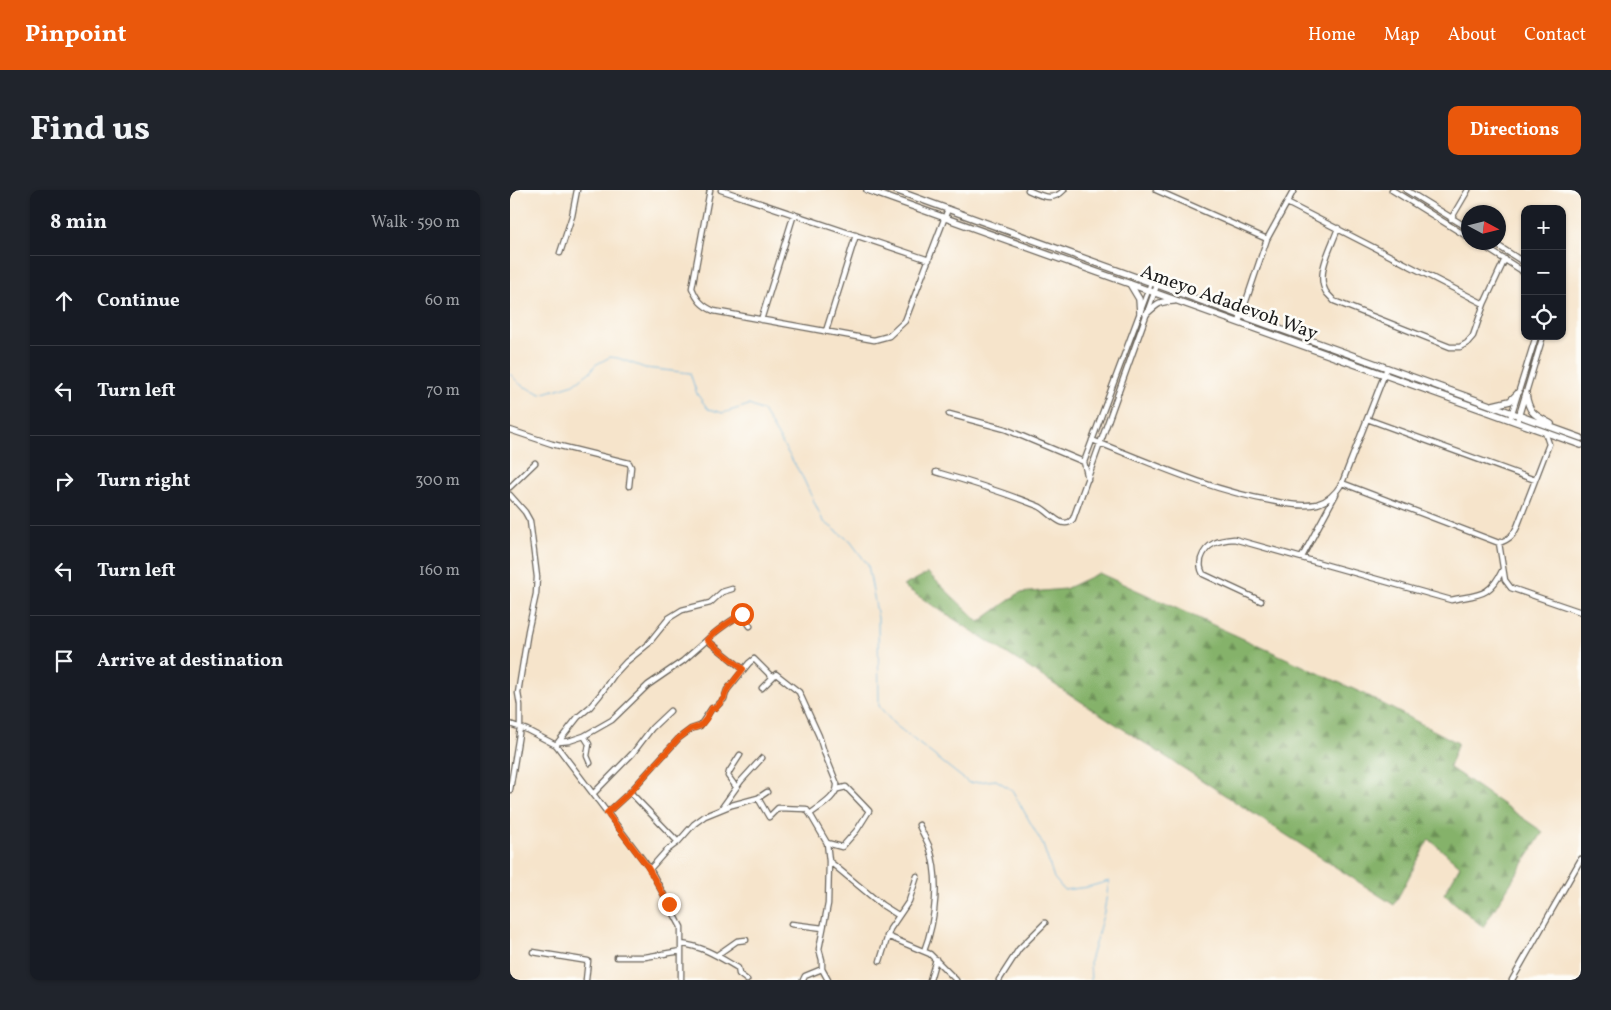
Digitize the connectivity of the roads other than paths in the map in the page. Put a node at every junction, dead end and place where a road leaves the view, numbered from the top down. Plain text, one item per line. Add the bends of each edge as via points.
1 (577, 190) edge
2 (710, 190) edge
3 (721, 190) edge
4 (867, 190) edge
5 (895, 190) edge
6 (1028, 190) edge
7 (1064, 190) edge
8 (1156, 190) edge
9 (1294, 190) edge
10 (1392, 190) edge
11 (1406, 190) edge
12 (1468, 190) edge
13 (1287, 203) junction
14 (948, 209) junction
15 (794, 214) junction
16 (945, 218) junction
17 (1452, 218) junction
18 (1448, 224) junction
19 (1461, 224) edge
20 (1338, 228) junction
21 (1461, 232) edge
22 (856, 235) junction
23 (1267, 239) junction
24 (1489, 250) edge
25 (1505, 250) edge
26 (560, 253) dead end
27 (929, 260) junction
28 (1505, 260) junction
29 (1521, 260) edge
30 (1521, 270) edge
31 (1130, 284) junction
32 (1154, 284) junction
33 (1151, 291) junction
34 (1179, 301) junction
35 (1484, 304) junction
36 (1143, 313) junction
37 (1241, 315) junction
38 (762, 320) junction
39 (1239, 322) junction
40 (826, 331) junction
41 (1535, 340) edge
42 (1542, 340) edge
43 (1387, 368) junction
44 (1384, 374) junction
45 (1519, 392) junction
46 (1526, 394) junction
47 (1492, 406) junction
48 (949, 414) dead end
49 (1511, 416) junction
50 (1367, 419) junction
51 (1518, 419) junction
52 (510, 430) edge
53 (1545, 432) junction
54 (1566, 432) junction
55 (1561, 437) junction
56 (1581, 438) edge
57 (1092, 440) junction
58 (1100, 443) junction
59 (1549, 444) junction
60 (1581, 444) edge
61 (1084, 462) junction
62 (535, 463) dead end
63 (936, 472) dead end
64 (1088, 480) junction
65 (1535, 480) junction
66 (1342, 483) junction
67 (628, 486) dead end
68 (510, 487) edge
69 (1336, 492) junction
70 (510, 495) edge
71 (1499, 543) junction
72 (1302, 557) junction
73 (1503, 569) junction
74 (732, 589) dead end
75 (1261, 600) dead end
76 (1581, 612) edge
77 (750, 626) dead end
78 (707, 640) junction
79 (743, 669) junction
80 (772, 677) junction
81 (762, 688) dead end
82 (670, 711) dead end
83 (510, 724) edge
84 (520, 728) junction
85 (584, 736) junction
86 (557, 744) junction
87 (740, 755) dead end
88 (762, 758) dead end
89 (590, 763) dead end
90 (736, 787) junction
91 (838, 789) junction
92 (510, 790) edge
93 (630, 792) junction
94 (767, 792) dead end
95 (593, 794) junction
96 (758, 798) junction
97 (721, 809) junction
98 (607, 813) junction
99 (810, 814) junction
100 (919, 825) dead end
101 (678, 842) junction
102 (827, 843) junction
103 (1581, 859) edge
104 (829, 861) junction
105 (650, 869) junction
106 (917, 876) dead end
107 (898, 915) junction
108 (1045, 923) dead end
109 (791, 924) dead end
110 (823, 928) junction
111 (887, 936) junction
112 (746, 940) dead end
113 (681, 944) junction
114 (681, 951) junction
115 (924, 951) junction
116 (533, 952) dead end
117 (717, 955) junction
118 (617, 957) dead end
119 (936, 959) junction
120 (880, 961) dead end
121 (822, 969) junction
122 (739, 974) junction
123 (586, 980) edge
124 (681, 980) edge
125 (739, 980) edge
126 (748, 980) edge
127 (803, 980) edge
128 (828, 980) edge
129 (930, 980) edge
130 (956, 980) edge
131 (999, 980) edge
132 (1512, 980) edge

1 - 26 street
2 - 38 street via 692,288 696,298 714,311
3 - 15 street
4 - 16 street, Ameyo Adadevoh Way
5 - 14 street, Ameyo Adadevoh Way
6 - 7 street via 1046,198 1055,197
8 - 23 street
9 - 13 street
10 - 18 street
11 - 17 street
12 - 17 street
13 - 20 street
13 - 23 street
14 - 16 street
14 - 32 street, Ameyo Adadevoh Way
15 - 22 street
15 - 38 street
16 - 27 street
16 - 31 street, Ameyo Adadevoh Way
17 - 18 street
17 - 19 street
18 - 21 street
20 - 35 street
20 - 35 street via 1323,270 1326,292 1334,301 1450,347 1467,343 1473,336
22 - 27 street
22 - 40 street
23 - 37 street
24 - 28 street
25 - 29 street
27 - 40 street via 906,321 888,336 874,340
28 - 30 street
28 - 35 street
31 - 33 street, Ameyo Adadevoh Way
31 - 36 street
32 - 33 street
32 - 37 street, Ameyo Adadevoh Way
33 - 34 street, Ameyo Adadevoh Way
33 - 36 street
34 - 36 street via 1164,301
34 - 39 street, Ameyo Adadevoh Way
36 - 57 street
36 - 58 street
37 - 39 street
37 - 43 street, Ameyo Adadevoh Way
38 - 40 street
39 - 44 street, Ameyo Adadevoh Way
41 - 45 street
42 - 46 street
43 - 44 street
43 - 47 street, Ameyo Adadevoh Way
44 - 49 street, Ameyo Adadevoh Way
44 - 50 street
45 - 47 street via 1510,401
45 - 49 street
46 - 51 street
46 - 54 street via 1531,412
47 - 49 street, Ameyo Adadevoh Way
48 - 61 street via 1005,429
49 - 51 street, Ameyo Adadevoh Way
50 - 65 street
50 - 66 street
51 - 53 street, Ameyo Adadevoh Way
51 - 54 street, Ameyo Adadevoh Way
52 - 67 street via 629,463
53 - 55 street, Ameyo Adadevoh Way
53 - 59 street
54 - 56 street, Ameyo Adadevoh Way
55 - 59 street
55 - 60 street, Ameyo Adadevoh Way
57 - 58 street
57 - 61 street
58 - 64 street
58 - 69 street via 1201,483 1257,499 1300,506 1318,504
59 - 65 street
61 - 64 street
62 - 68 street
63 - 64 street via 1044,508 1056,520 1066,524 1073,519
65 - 71 street via 1513,535
66 - 69 street
66 - 71 street
69 - 72 street
70 - 84 street via 530,521 537,578 518,693
71 - 73 street
72 - 73 street via 1451,600 1486,592 1496,583
72 - 75 street via 1234,538 1210,544 1200,565 1203,574
73 - 76 street via 1511,588
74 - 86 street via 722,592 710,603 682,610 669,618 648,644 614,675 590,708 578,717
77 - 78 street via 742,614
78 - 79 street
78 - 85 street via 648,685 612,720
79 - 80 street via 754,659
79 - 93 street via 700,726 679,738
80 - 81 street
80 - 91 street via 776,674 799,692
82 - 95 street
83 - 84 street
84 - 86 street
84 - 92 street
85 - 86 street
85 - 89 street via 589,744 587,756
86 - 95 street
87 - 90 street via 728,776
88 - 90 street
90 - 97 street
91 - 99 street
91 - 102 street via 846,787 869,812 842,847
93 - 98 street
93 - 101 street
94 - 96 street
95 - 98 street
96 - 97 street
96 - 99 street via 769,817 778,808 806,809
97 - 101 street via 694,824
98 - 105 street
99 - 102 street
100 - 115 street via 929,847 935,874 931,929
101 - 105 street
102 - 104 street
103 - 132 street
104 - 107 street
104 - 110 street via 828,904
105 - 113 street via 681,928
106 - 107 street via 909,901
107 - 111 street
108 - 131 street via 1019,949
109 - 110 street
110 - 121 street via 819,949
111 - 115 street
111 - 120 street
112 - 117 street via 737,941
113 - 114 street
113 - 117 street
114 - 118 street
114 - 124 street
115 - 119 street
116 - 123 street via 588,961
117 - 122 street via 738,968
119 - 129 street
119 - 130 street
121 - 127 street
121 - 128 street
122 - 125 street
122 - 126 street

